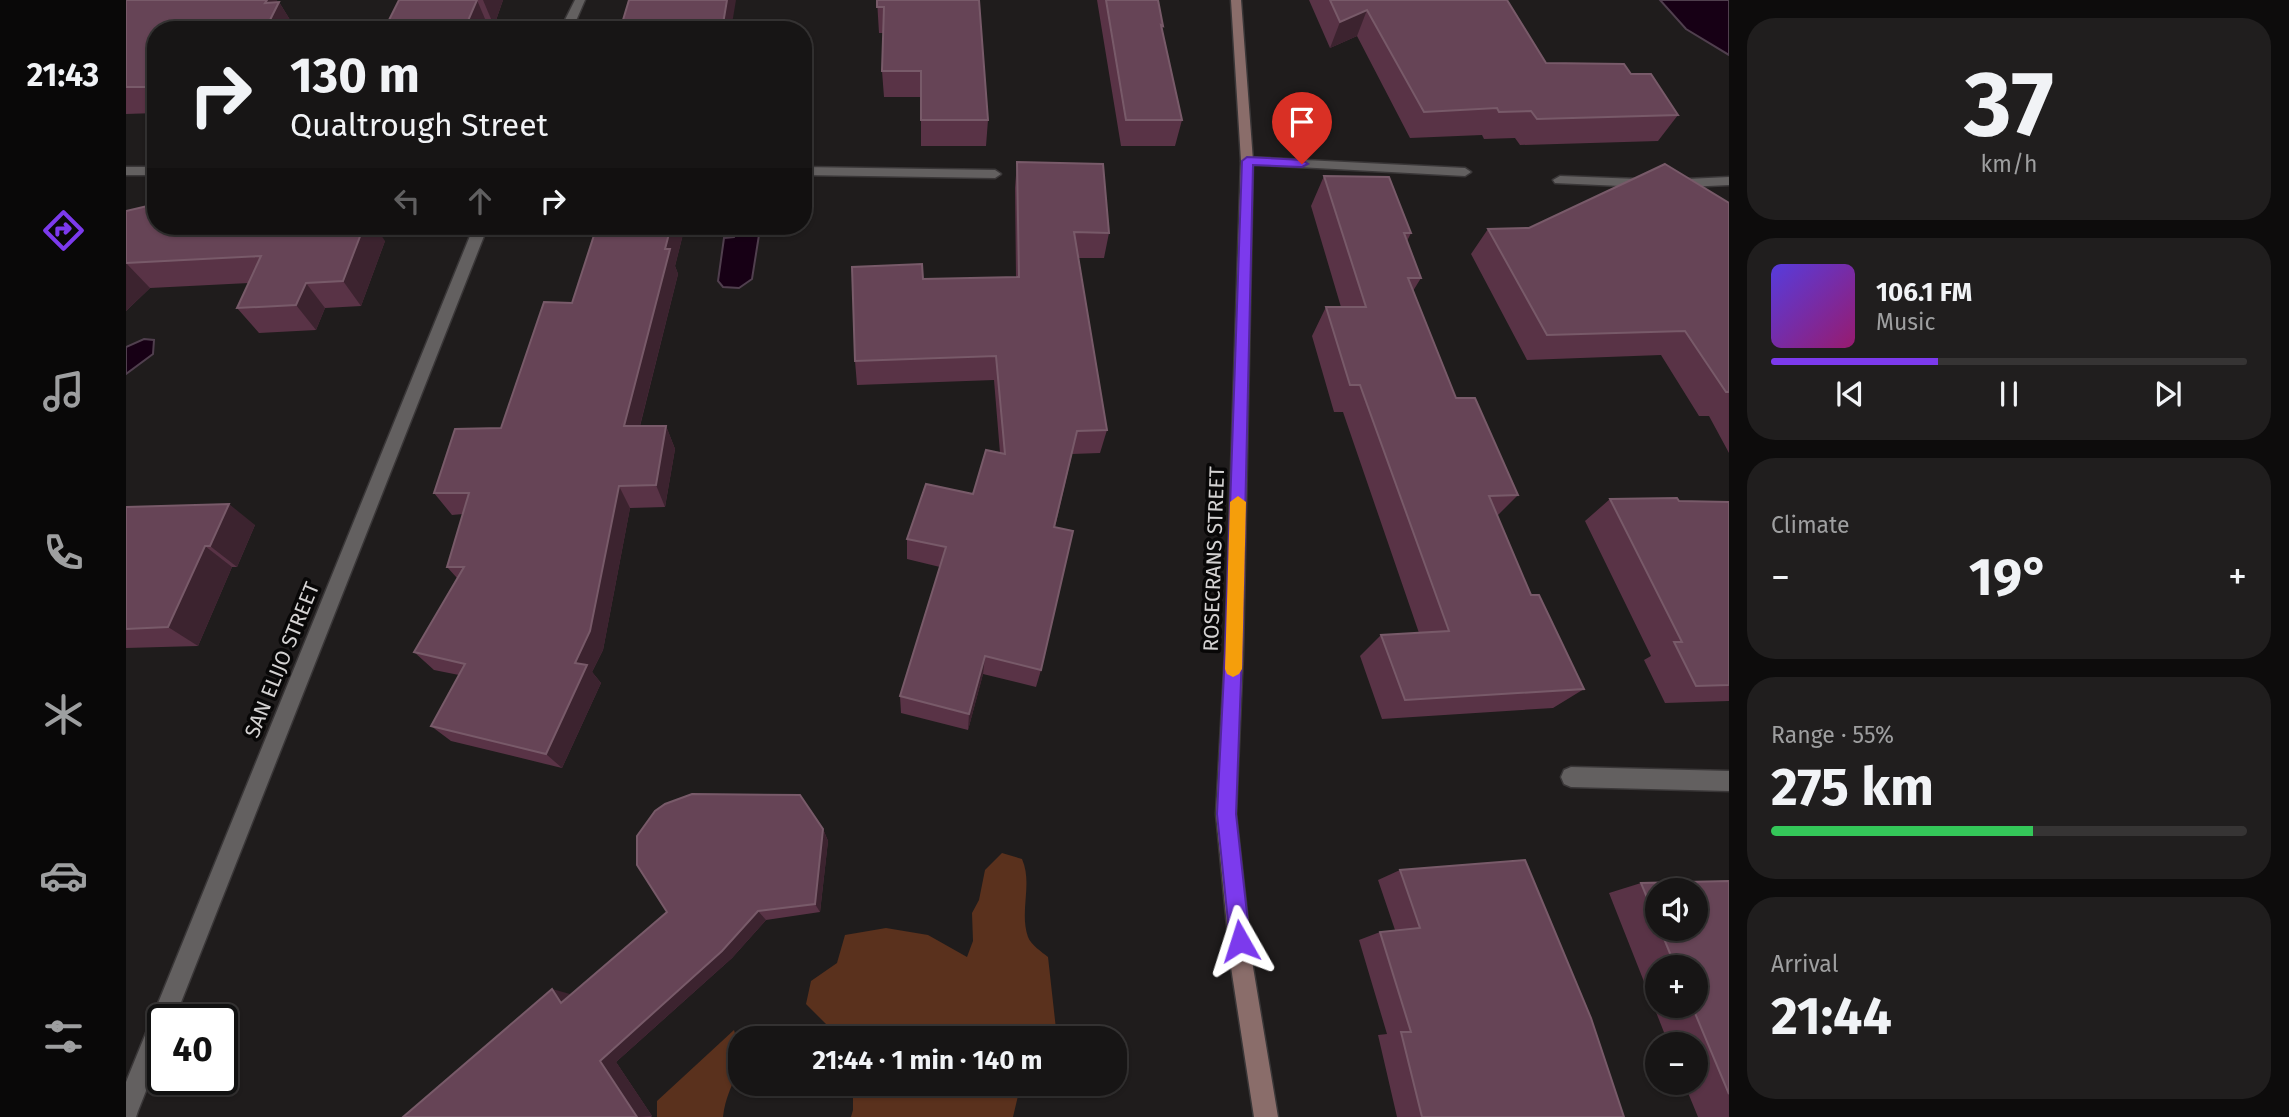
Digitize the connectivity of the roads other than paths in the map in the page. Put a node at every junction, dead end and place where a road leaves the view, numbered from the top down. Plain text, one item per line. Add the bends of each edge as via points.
1 (580, 0) edge
2 (1236, 0) edge
3 (570, 21) edge
4 (1247, 161) junction
5 (126, 171) edge
6 (147, 171) edge
7 (812, 171) edge
8 (1465, 172) dead end
9 (995, 174) dead end
10 (1560, 180) dead end
11 (1729, 181) edge
12 (477, 235) edge
13 (1571, 777) dead end
14 (1729, 780) edge
15 (126, 1111) edge
16 (1266, 1117) edge

1 - 3 street
2 - 4 street, ROSECRANS STREET
4 - 8 street
4 - 16 street, ROSECRANS STREET via 1226,814 1242,967
5 - 6 street
7 - 9 street
10 - 11 street
12 - 15 street, SAN ELIJO STREET
13 - 14 street

